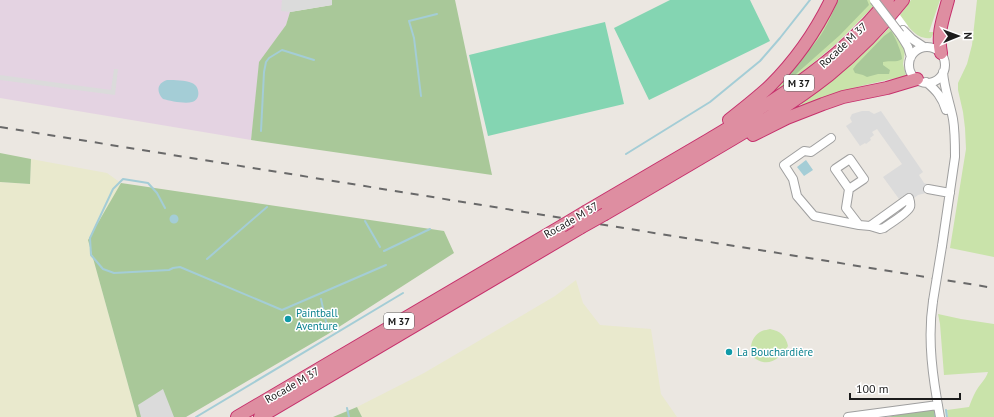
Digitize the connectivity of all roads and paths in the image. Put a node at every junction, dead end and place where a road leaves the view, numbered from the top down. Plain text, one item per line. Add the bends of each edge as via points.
1 (831, 0) edge
2 (874, 0) edge
3 (881, 0) edge
4 (888, 0) edge
5 (903, 0) edge
6 (948, 0) edge
7 (902, 32) junction
8 (924, 47) junction
9 (941, 53) junction
10 (911, 57) junction
11 (943, 72) junction
12 (922, 81) junction
13 (831, 138) dead end
14 (694, 148) junction
15 (718, 148) junction
16 (952, 174) junction
17 (849, 189) dead end
18 (928, 189) dead end
19 (950, 193) junction
20 (859, 224) junction
21 (870, 226) junction
22 (938, 405) junction
23 (237, 417) edge
24 (260, 417) edge
25 (848, 417) edge
26 (940, 417) edge

1 - 14 highway via 812,34 783,71 755,99
2 - 7 street, bridge
3 - 7 street
4 - 14 highway, Rocade M 37 / M 37 via 844,47 811,74 776,99
5 - 15 highway, Rocade M 37 / M 37 via 862,45 830,74
6 - 9 highway via 940,32
7 - 8 street
7 - 10 street
8 - 9 street via 933,48
8 - 10 street
9 - 11 street via 945,62
10 - 12 street via 910,70
11 - 12 street via 938,79
11 - 16 street via 954,129 955,157
12 - 15 highway via 823,104
12 - 16 street via 937,92 947,114
13 - 20 street via 811,152 804,151 784,164 793,179 797,196 814,216
14 - 23 highway, Rocade M 37 / M 37, bridge
15 - 24 highway, Rocade M 37 / M 37, bridge
16 - 19 street
17 - 20 street via 846,208
18 - 19 street
19 - 22 street, bridge via 931,328 930,350
20 - 21 street
21 - 21 street via 884,228 910,208 909,198
22 - 25 street
22 - 26 street

